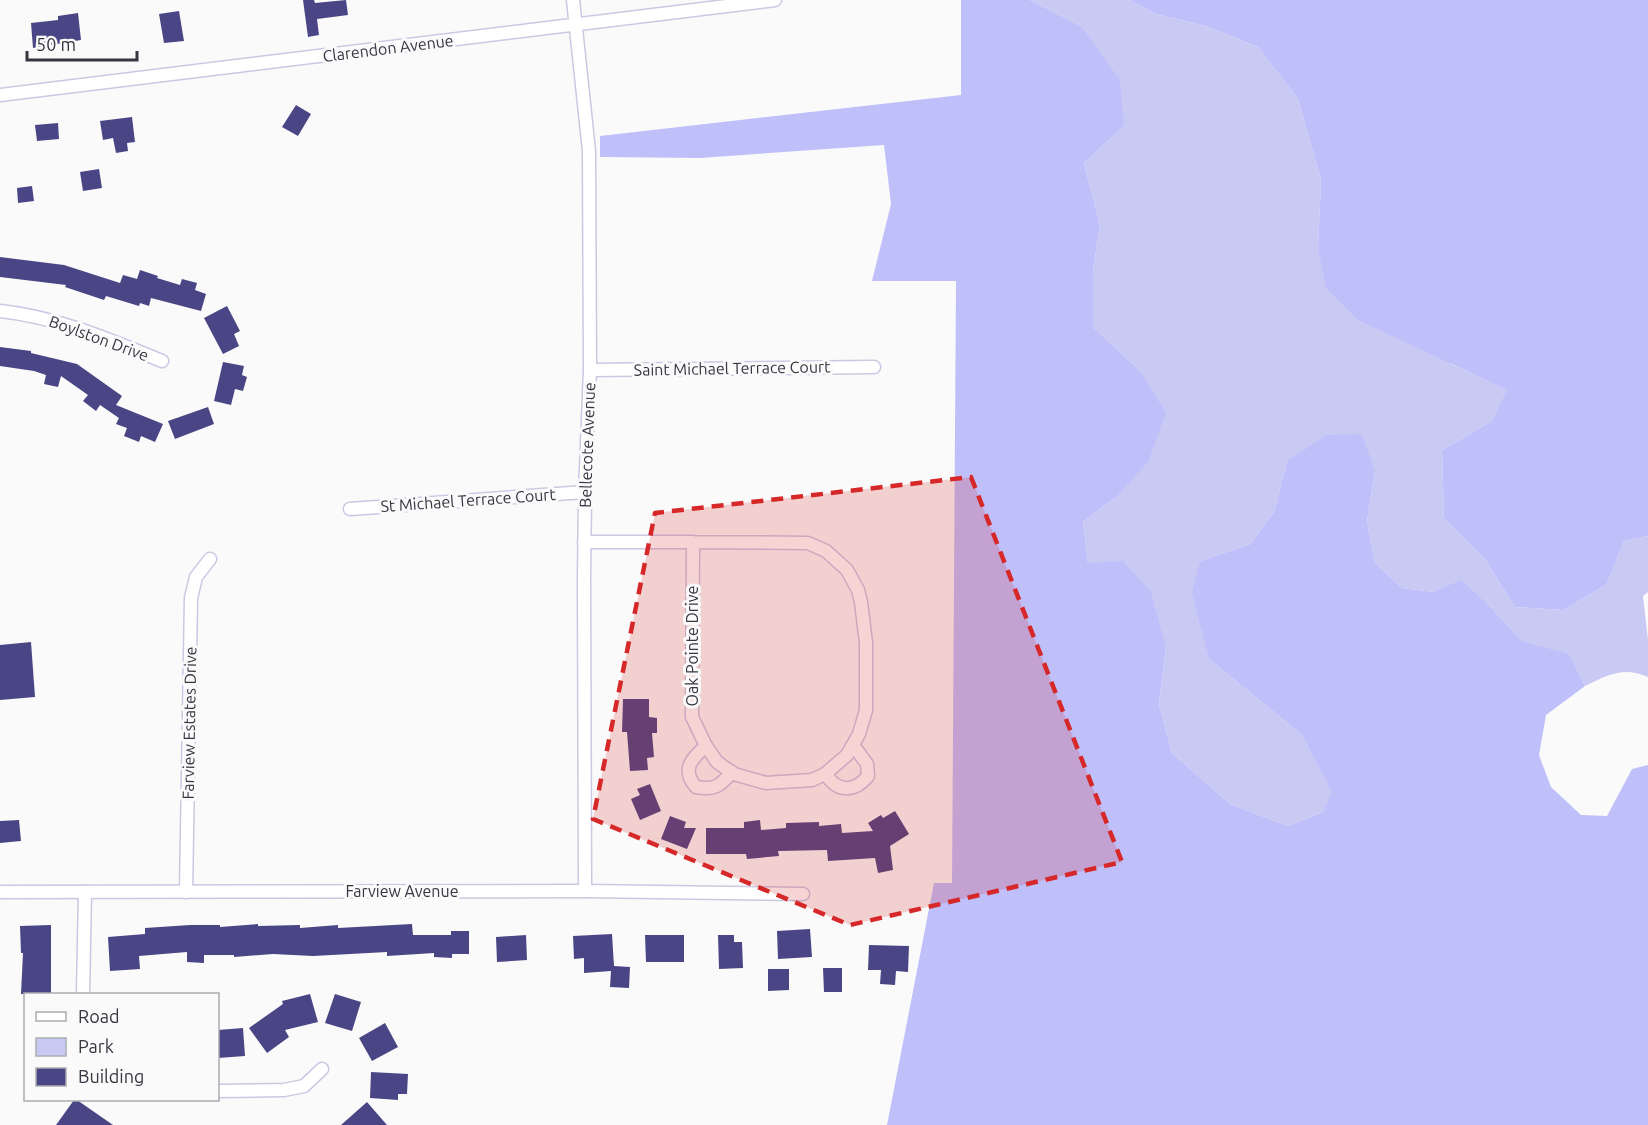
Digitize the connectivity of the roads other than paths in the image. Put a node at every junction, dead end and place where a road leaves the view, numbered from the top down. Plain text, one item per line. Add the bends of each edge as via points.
1 (573, 0) edge
2 (775, 0) edge
3 (577, 24) junction
4 (0, 95) edge
5 (0, 312) edge
6 (162, 361) dead end
7 (874, 367) dead end
8 (590, 370) junction
9 (585, 492) junction
10 (350, 509) dead end
11 (584, 542) junction
12 (693, 542) junction
13 (210, 559) dead end
14 (853, 745) junction
15 (706, 747) junction
16 (732, 772) junction
17 (826, 774) junction
18 (186, 891) junction
19 (585, 891) junction
20 (0, 892) edge
21 (85, 892) junction
22 (803, 894) dead end
23 (83, 993) edge
24 (322, 1069) dead end
25 (219, 1091) edge

1 - 3 street, Bellecote Avenue
2 - 3 street, Clarendon Avenue
3 - 4 street, Clarendon Avenue
3 - 8 street, Bellecote Avenue via 589,151
5 - 6 street, Boylston Drive via 66,324
7 - 8 street, Saint Michael Terrace Court
8 - 9 street, Bellecote Avenue
9 - 10 street, St Michael Terrace Court
9 - 11 street, Bellecote Avenue
11 - 12 street, Oak Pointe Drive
11 - 19 street, Bellecote Avenue
12 - 14 street, Oak Pointe Drive via 808,543 826,551 847,570 858,590 866,643 866,710
12 - 15 street, Oak Pointe Drive via 692,717
13 - 18 street, Farview Estates Drive via 196,577 190,598
14 - 17 street, Oak Pointe Drive
14 - 17 street via 867,764 868,776 862,785 850,789 836,785
15 - 16 street, Oak Pointe Drive via 717,762
15 - 16 street via 688,768 689,780 696,787 711,790
16 - 17 street, Oak Pointe Drive via 766,783 812,780
18 - 19 street, Farview Avenue
18 - 21 street, Farview Avenue
19 - 22 street, Farview Avenue
20 - 21 street, Farview Avenue
21 - 23 street
24 - 25 street via 304,1086

